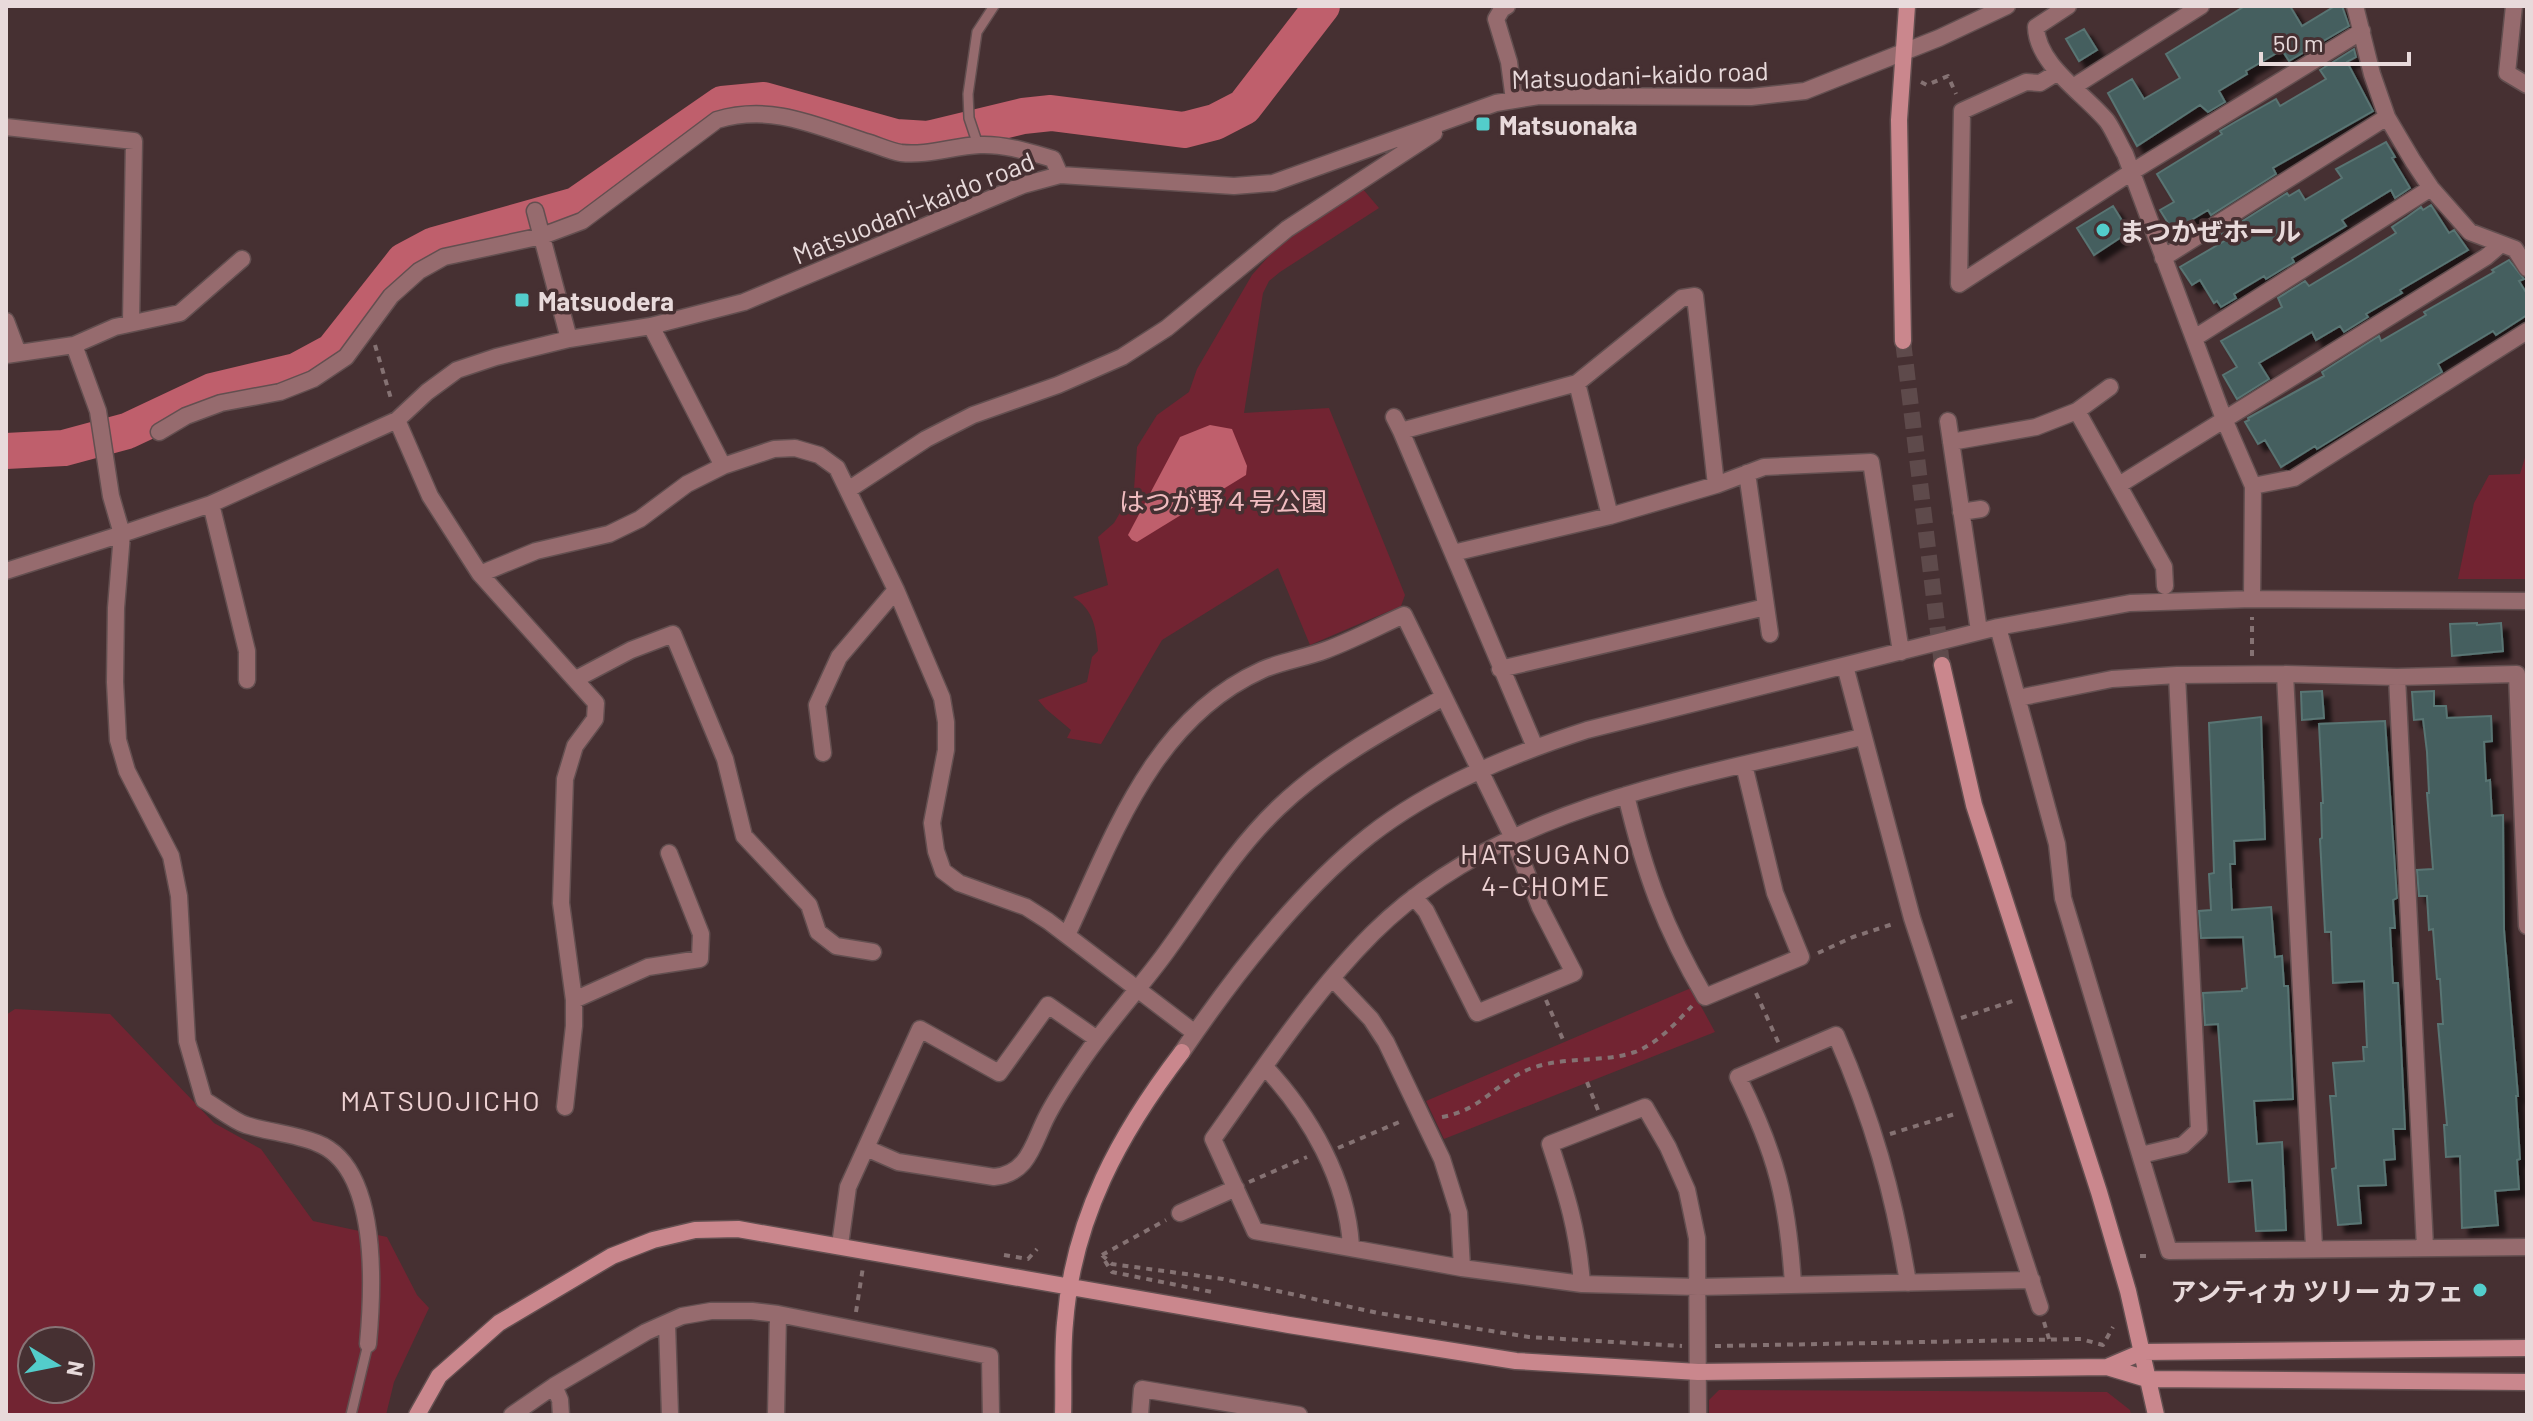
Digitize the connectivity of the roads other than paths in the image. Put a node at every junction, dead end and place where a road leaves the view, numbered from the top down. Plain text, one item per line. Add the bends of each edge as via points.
1 (994, 6) edge
2 (1507, 6) edge
3 (1907, 6) edge
4 (2007, 6) edge
5 (2068, 6) edge
6 (2201, 6) edge
7 (2355, 6) edge
8 (2514, 6) edge
9 (2362, 31) junction
10 (1904, 52) junction
11 (2058, 72) junction
12 (2527, 85) edge
13 (2073, 87) junction
14 (1514, 100) junction
15 (2387, 117) junction
16 (1456, 119) junction
17 (6, 127) edge
18 (978, 145) junction
19 (2130, 173) junction
20 (1060, 175) junction
21 (2431, 188) junction
22 (539, 224) junction
23 (2514, 249) edge
24 (2163, 258) junction
25 (242, 259) dead end
26 (2527, 268) edge
27 (6, 321) edge
28 (131, 323) junction
29 (651, 326) junction
30 (2527, 331) edge
31 (2196, 337) junction
32 (569, 339) junction
33 (1903, 341) tunnel mouth
34 (74, 345) junction
35 (12, 354) edge
36 (1577, 383) junction
37 (2110, 387) dead end
38 (2077, 411) junction
39 (2224, 419) junction
40 (397, 420) junction
41 (1948, 421) dead end
42 (159, 432) dead end
43 (1951, 442) junction
44 (723, 466) junction
45 (1747, 473) junction
46 (1716, 485) junction
47 (2119, 485) junction
48 (2253, 486) junction
49 (848, 490) junction
50 (211, 504) junction
51 (1981, 509) dead end
52 (1961, 512) junction
53 (1610, 516) junction
54 (122, 534) junction
55 (1453, 553) junction
56 (6, 571) edge
57 (480, 574) junction
58 (2165, 586) dead end
59 (896, 590) junction
60 (2527, 601) edge
61 (1766, 607) junction
62 (2252, 607) junction
63 (1998, 627) junction
64 (1979, 631) junction
65 (1770, 634) dead end
66 (1901, 652) junction
67 (1942, 665) tunnel mouth
68 (1845, 666) junction
69 (1500, 669) junction
70 (2285, 674) junction
71 (2177, 675) junction
72 (2397, 677) junction
73 (576, 679) junction
74 (247, 680) dead end
75 (1444, 697) junction
76 (2018, 698) junction
77 (2524, 734) edge
78 (1862, 737) junction
79 (1535, 747) junction
80 (823, 753) dead end
81 (1744, 765) junction
82 (1479, 770) junction
83 (1626, 795) junction
84 (1513, 838) junction
85 (669, 853) dead end
86 (1414, 897) junction
87 (2527, 926) edge
88 (1067, 935) junction
89 (873, 952) dead end
90 (1333, 979) junction
91 (1139, 990) junction
92 (574, 1000) junction
93 (1195, 1033) junction
94 (1097, 1039) junction
95 (1265, 1067) junction
96 (565, 1107) dead end
97 (866, 1148) junction
98 (2141, 1155) junction
99 (1236, 1188) junction
100 (1180, 1213) road end
101 (840, 1245) junction
102 (1351, 1246) junction
103 (2314, 1247) junction
104 (2425, 1247) junction
105 (2527, 1247) edge
106 (1462, 1268) junction
107 (2032, 1280) junction
108 (1908, 1283) junction
109 (1582, 1284) junction
110 (1793, 1285) junction
111 (1069, 1286) junction
112 (1698, 1287) junction
113 (2040, 1307) dead end
114 (778, 1314) junction
115 (667, 1324) junction
116 (368, 1344) joint
117 (2527, 1348) edge
118 (2142, 1352) junction
119 (2107, 1367) junction
120 (1698, 1372) junction
121 (2147, 1379) junction
122 (2527, 1382) edge
123 (554, 1386) junction
124 (351, 1415) edge
125 (417, 1415) edge
126 (512, 1415) edge
127 (561, 1415) edge
128 (670, 1415) edge
129 (776, 1415) edge
130 (991, 1415) edge
131 (1063, 1415) edge
132 (1140, 1415) edge
133 (1299, 1415) edge
134 (1698, 1415) edge
135 (2156, 1415) edge

1 - 18 lane via 977,32 968,94
2 - 14 street via 1496,19
3 - 10 street
4 - 10 street, Matsuodani-kaido road
5 - 11 street via 2036,27 2036,37
6 - 13 street
7 - 9 street
8 - 12 street via 2507,73
9 - 15 street
9 - 19 street
10 - 14 street, Matsuodani-kaido road via 1805,91 1751,97
10 - 33 street via 1899,120
11 - 13 street
11 - 19 street via 1962,111 1959,284
13 - 19 street via 2107,122
14 - 16 street, Matsuodani-kaido road
15 - 21 street
15 - 24 street
16 - 20 street, Matsuodani-kaido road via 1273,183 1234,186
16 - 49 street via 1287,229 1167,328 1122,357 973,415
17 - 28 street via 134,141
18 - 20 street via 1053,159
18 - 22 street via 899,153 792,118 739,113 717,120 582,221
19 - 24 street
20 - 29 street, Matsuodani-kaido road via 1023,185 744,302
21 - 23 street via 2470,232
21 - 31 street
22 - 32 street
22 - 42 street via 419,271 391,296 346,357 313,379 280,392 221,403
23 - 26 street
23 - 39 street via 2486,257
24 - 31 street
25 - 28 street via 180,313
27 - 35 street
28 - 34 street
29 - 32 street, Matsuodani-kaido road
29 - 44 street
30 - 48 street via 2294,478
31 - 39 street
32 - 40 street, Matsuodani-kaido road via 457,370
34 - 35 street
34 - 54 street via 98,411
36 - 46 street via 1682,298 1695,296
36 - 53 street
36 - 55 street via 1398,424
37 - 38 street
38 - 43 street via 2036,427
38 - 47 street
39 - 47 street
39 - 48 street
40 - 50 street, Matsuodani-kaido road
40 - 57 street via 430,496
41 - 43 street
43 - 52 street
44 - 49 street via 774,449 795,448 837,468
44 - 57 street via 609,534 536,551
45 - 46 street
45 - 61 street
45 - 66 street via 1764,467 1871,462
46 - 53 street
47 - 58 street via 2164,567
48 - 62 street
49 - 59 street
50 - 54 street, Matsuodani-kaido road
50 - 74 street via 247,651
51 - 52 street
52 - 64 street
53 - 55 street
54 - 56 street, Matsuodani-kaido road
54 - 116 street via 116,608 118,740 127,771 171,856 179,896 187,1041 204,1100 243,1124 319,1143 344,1162 360,1193 367,1234 372,1299
55 - 69 street
57 - 73 street
59 - 80 street via 839,657 817,705
59 - 88 street via 942,698 946,750 932,823 943,871 959,883 1026,907
60 - 62 street
61 - 65 street
61 - 69 street
62 - 63 street via 2130,603
63 - 64 street
63 - 76 street
64 - 66 street
66 - 68 street
67 - 118 street via 1974,805 2099,1192
68 - 78 street
68 - 79 street
69 - 79 street
70 - 71 street
70 - 72 street
70 - 103 street
71 - 76 street via 2112,679
71 - 98 street via 2199,1130 2183,1145
72 - 77 street via 2517,674
72 - 104 street
73 - 89 street via 673,634 725,759 744,836 809,905 818,932 836,946
73 - 92 street via 596,703 595,719 575,746 565,779 561,903
75 - 82 street
75 - 88 street via 1404,615 1235,685 1187,723 1148,769
75 - 91 street via 1359,744 1278,808
76 - 98 street via 2057,844 2063,898
77 - 87 street
78 - 81 street
78 - 107 street via 1912,918
79 - 82 street
81 - 83 street
81 - 83 street via 1775,893 1801,957 1705,997 1656,900
82 - 84 street
82 - 93 street via 1370,836 1322,878
83 - 84 street
84 - 86 street
84 - 86 street via 1574,973 1477,1013
85 - 92 street via 701,934 700,959 648,967
86 - 90 street
88 - 91 street
90 - 95 street
90 - 106 street via 1371,1019 1421,1113 1452,1185
91 - 93 street
91 - 94 street
92 - 96 street
93 - 111 street via 1128,1127 1095,1193
94 - 97 street via 1060,1094 1031,1153 1005,1176 898,1162
94 - 97 street via 1048,1005 999,1073 920,1029
95 - 99 street via 1213,1139
95 - 102 street via 1325,1152 1342,1197
97 - 101 street via 848,1187
98 - 103 street via 2169,1251
99 - 100 street
99 - 102 street via 1255,1231
101 - 111 street
101 - 125 street via 738,1229 695,1230 625,1250 499,1323 439,1376
102 - 106 street
103 - 104 street
104 - 105 street
106 - 109 street
107 - 108 street
107 - 113 street
108 - 110 street
108 - 110 street via 1877,1138 1836,1035 1738,1077 1780,1178
109 - 112 street
109 - 112 street via 1573,1214 1550,1144 1645,1107 1687,1190 1697,1238
110 - 112 street
111 - 120 street via 1469,1356
111 - 131 street
112 - 120 street
114 - 115 street via 711,1311
114 - 129 street
114 - 130 street via 990,1356
115 - 123 street
115 - 128 street
116 - 124 lane
117 - 118 street
118 - 119 street
118 - 121 street
119 - 120 street
119 - 121 street
120 - 134 street
121 - 122 street
121 - 135 street
123 - 126 street
123 - 127 street
132 - 133 street via 1142,1389

